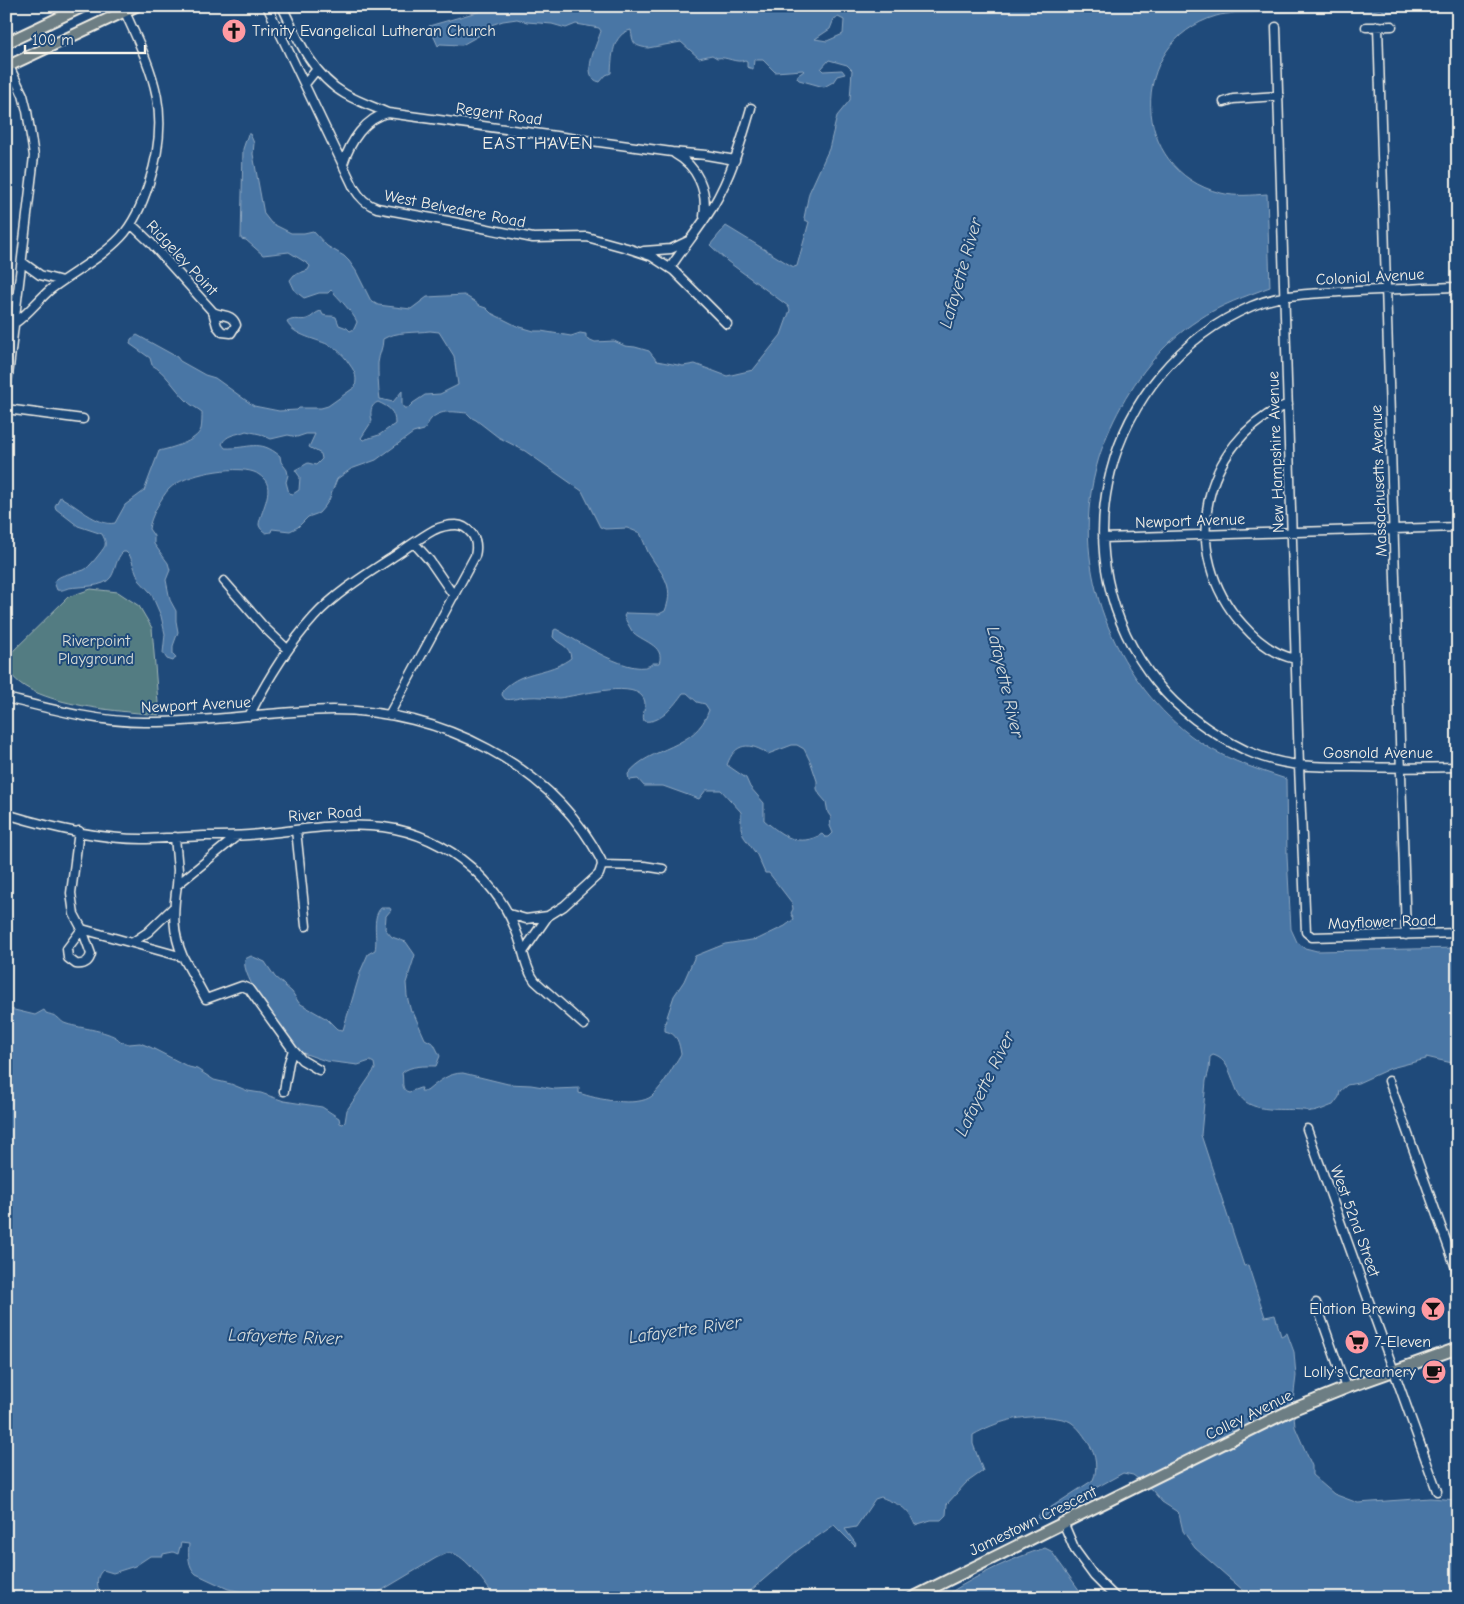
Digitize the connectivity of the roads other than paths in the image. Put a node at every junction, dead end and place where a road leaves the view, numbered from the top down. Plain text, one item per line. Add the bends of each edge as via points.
1 (84, 6) edge
2 (136, 6) edge
3 (267, 6) edge
4 (282, 6) edge
5 (125, 12) junction
6 (1276, 26) dead end
7 (1378, 26) junction
8 (1392, 26) dead end
9 (1366, 27) dead end
10 (6, 43) edge
11 (7, 64) edge
12 (317, 69) junction
13 (305, 84) junction
14 (1279, 96) junction
15 (1224, 102) dead end
16 (751, 108) dead end
17 (388, 113) junction
18 (672, 152) junction
19 (735, 160) junction
20 (343, 164) junction
21 (704, 220) junction
22 (131, 224) junction
23 (688, 241) junction
24 (639, 252) junction
25 (22, 262) junction
26 (670, 268) junction
27 (62, 282) junction
28 (1458, 287) edge
29 (1387, 289) junction
30 (1284, 296) junction
31 (213, 312) dead end
32 (15, 323) junction
33 (727, 324) dead end
34 (6, 393) edge
35 (1288, 404) junction
36 (6, 409) edge
37 (83, 419) dead end
38 (1458, 527) edge
39 (1394, 529) junction
40 (1292, 532) junction
41 (1205, 534) junction
42 (1103, 538) junction
43 (414, 543) junction
44 (224, 581) dead end
45 (454, 596) junction
46 (288, 650) junction
47 (1296, 659) junction
48 (6, 698) edge
49 (389, 715) junction
50 (249, 716) junction
51 (1299, 766) junction
52 (1458, 767) edge
53 (1402, 768) junction
54 (6, 808) edge
55 (10, 815) edge
56 (296, 830) junction
57 (79, 831) junction
58 (237, 835) junction
59 (175, 837) junction
60 (602, 865) junction
61 (662, 869) dead end
62 (1303, 876) joint
63 (177, 886) junction
64 (174, 907) junction
65 (509, 914) junction
66 (548, 916) junction
67 (306, 926) dead end
68 (1458, 933) edge
69 (1406, 935) junction
70 (133, 942) junction
71 (523, 952) junction
72 (182, 957) junction
73 (584, 1025) dead end
74 (293, 1050) junction
75 (319, 1070) dead end
76 (1389, 1081) dead end
77 (284, 1091) dead end
78 (1307, 1129) dead end
79 (1458, 1274) edge
80 (1316, 1302) dead end
81 (1458, 1348) edge
82 (1395, 1370) junction
83 (1346, 1388) junction
84 (1168, 1471) joint
85 (1438, 1491) dead end
86 (1063, 1522) junction
87 (912, 1598) edge
88 (1116, 1598) edge

1 - 10 main road
2 - 5 main road
3 - 13 street, West Belvedere Road
4 - 12 street
5 - 11 main road
5 - 22 street via 151,71 160,117 158,152 153,171
6 - 14 street, New Hampshire Avenue
7 - 8 street
7 - 9 street
7 - 29 street, Massachusetts Avenue
11 - 25 street via 23,95 34,156
12 - 13 street
12 - 17 street via 344,93
13 - 20 street, West Belvedere Road
14 - 15 street
14 - 30 street, New Hampshire Avenue
16 - 19 street
17 - 18 street, Regent Road
17 - 20 street via 366,125 350,146
18 - 19 street, Regent Road
18 - 21 street via 684,159 697,176 705,198
19 - 21 street
20 - 24 street, West Belvedere Road via 358,194 376,208 533,238 576,236
21 - 23 street
22 - 27 street via 96,259
22 - 31 street, Ridgeley Point
23 - 24 street, West Belvedere Road via 671,249
23 - 26 street
24 - 26 street, West Belvedere Road
25 - 27 street via 40,275
25 - 32 street
26 - 33 street, West Belvedere Road
27 - 32 street
28 - 29 street, Colonial Avenue
29 - 30 street, Colonial Avenue
29 - 39 street, Massachusetts Avenue
30 - 35 street, New Hampshire Avenue
30 - 42 street via 1252,306 1212,328 1158,376 1135,410 1116,450 1106,494
32 - 34 street
35 - 40 street, New Hampshire Avenue
35 - 41 street via 1252,426 1234,445 1210,492
36 - 37 street
38 - 39 street, Newport Avenue
39 - 40 street, Newport Avenue
39 - 53 street, Massachusetts Avenue
40 - 41 street, Newport Avenue
40 - 47 street, New Hampshire Avenue
41 - 42 street, Newport Avenue
41 - 47 street via 1212,573 1230,609 1262,643
42 - 51 street via 1105,565 1116,609 1134,650 1157,684 1186,713 1229,742 1257,755
43 - 45 street
43 - 45 street via 437,529 458,525 474,536 476,556
43 - 46 street via 330,601
44 - 46 street via 264,628
45 - 49 street
46 - 50 street
47 - 51 street, New Hampshire Avenue
48 - 50 street, Newport Avenue via 83,716 133,722 198,722
49 - 50 street, Newport Avenue via 331,710
49 - 60 street, Newport Avenue via 468,738 507,760 542,785 560,804 586,834
51 - 53 street, Gosnold Avenue
51 - 62 street, New Hampshire Avenue
52 - 53 street, Gosnold Avenue
53 - 69 street, Massachusetts Avenue
54 - 55 street
55 - 57 street, River Road
56 - 58 street, River Road
56 - 65 street, River Road via 368,824 423,837 472,868
56 - 67 street
57 - 59 street, River Road via 145,839
57 - 70 street via 71,898 74,914 82,930
58 - 59 street, River Road
58 - 63 street
59 - 63 street
60 - 61 street
60 - 66 street via 599,874
62 - 69 street, Mayflower Road via 1308,936
63 - 64 street
64 - 70 street
64 - 72 street via 174,932
65 - 66 street via 526,919
65 - 71 street, River Road
66 - 71 street
68 - 69 street, Mayflower Road
70 - 72 street
71 - 73 street, River Road via 526,966 535,981
72 - 74 street via 206,999 242,986 249,989
74 - 75 street
74 - 77 street
76 - 79 street
78 - 82 street, West 52nd Street
80 - 83 street
81 - 82 main road, Colley Avenue
82 - 83 main road, Colley Avenue
82 - 85 street, West 52nd Street
83 - 84 main road, Colley Avenue via 1291,1410
84 - 86 main road, Jamestown Crescent
86 - 87 main road, Jamestown Crescent
86 - 88 street via 1075,1550

